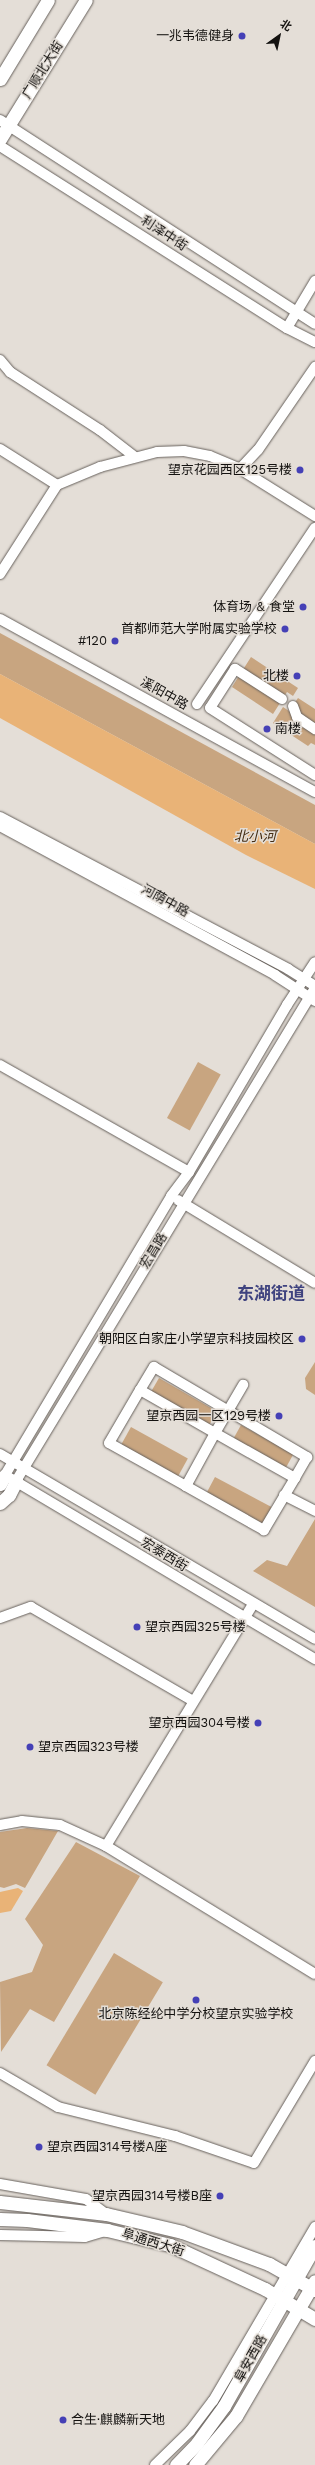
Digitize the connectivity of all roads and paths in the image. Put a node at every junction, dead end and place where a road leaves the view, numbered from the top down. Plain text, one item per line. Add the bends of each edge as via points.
1 (48, 0) edge
2 (86, 0) edge
3 (0, 79) edge
4 (4, 123) edge
5 (0, 139) edge
6 (0, 146) edge
7 (315, 281) edge
8 (296, 313) junction
9 (315, 324) edge
10 (287, 328) junction
11 (315, 342) edge
12 (0, 360) edge
13 (315, 367) edge
14 (1, 451) edge
15 (136, 457) junction
16 (240, 469) junction
17 (57, 485) junction
18 (315, 516) edge
19 (315, 528) edge
20 (0, 574) edge
21 (0, 619) edge
22 (282, 699) dead end
23 (197, 704) dead end
24 (293, 706) dead end
25 (315, 729) edge
26 (260, 737) junction
27 (248, 755) junction
28 (315, 775) edge
29 (315, 792) edge
30 (0, 817) edge
31 (0, 826) edge
32 (315, 962) edge
33 (303, 978) junction
34 (315, 987) edge
35 (296, 990) junction
36 (312, 1000) edge
37 (0, 1065) edge
38 (189, 1172) junction
39 (171, 1196) junction
40 (183, 1203) junction
41 (315, 1283) edge
42 (243, 1385) dead end
43 (140, 1390) junction
44 (228, 1412) junction
45 (215, 1433) junction
46 (0, 1454) edge
47 (13, 1462) junction
48 (24, 1468) junction
49 (3, 1477) edge
50 (295, 1478) junction
51 (186, 1486) junction
52 (284, 1496) junction
53 (0, 1503) edge
54 (315, 1511) edge
55 (253, 1604) junction
56 (0, 1618) edge
57 (244, 1619) junction
58 (315, 1639) edge
59 (315, 1659) edge
60 (193, 1701) junction
61 (0, 1825) edge
62 (106, 1846) junction
63 (315, 1974) edge
64 (315, 2062) edge
65 (0, 2073) edge
66 (0, 2184) edge
67 (0, 2202) edge
68 (106, 2214) junction
69 (0, 2219) edge
70 (315, 2227) edge
71 (107, 2230) junction
72 (0, 2235) edge
73 (315, 2246) edge
74 (291, 2277) junction
75 (314, 2286) edge
76 (279, 2297) junction
77 (299, 2309) junction
78 (315, 2320) edge
79 (155, 2465) edge
80 (176, 2465) edge
81 (195, 2465) edge

1 - 3 main road
2 - 4 main road, 广顺北大街
4 - 5 main road, 广顺北大街
4 - 8 street, 利泽中街
6 - 10 street, 利泽中街
7 - 8 street
8 - 9 street, 利泽中街
8 - 10 street
10 - 11 street, 利泽中街
12 - 15 street via 10,372 100,430
13 - 16 street via 258,450
14 - 17 street
15 - 16 street via 156,452 184,452 210,456
15 - 17 street via 100,467
16 - 18 street
17 - 20 street
19 - 23 street
21 - 27 street, 溪阳中路
22 - 26 street via 235,669 210,708
24 - 25 street via 297,718
26 - 27 street
26 - 28 street
27 - 29 street, 溪阳中路
30 - 33 street, 河荫中路
31 - 35 street, 河荫中路 via 275,975
32 - 33 street, 宏昌路
33 - 34 street, 河荫中路
33 - 35 street, 宏昌路
34 - 36 street, 宏昌路
35 - 36 street, 河荫中路
35 - 38 street, 宏昌路
36 - 40 street, 宏昌路
37 - 38 street
38 - 39 street, 宏昌路
39 - 40 street
39 - 47 street, 宏昌路
40 - 41 street
40 - 48 street, 宏昌路
42 - 44 street
43 - 44 street via 154,1367
43 - 45 street
43 - 51 street via 109,1443
44 - 45 street
44 - 50 street via 308,1458
45 - 50 street
45 - 51 street
46 - 47 street, 宏泰西街
47 - 48 street, 宏泰西街
47 - 49 street, 宏昌路
48 - 49 street, 宏昌路
48 - 55 street, 宏泰西街
49 - 53 main road, 宏昌路 via 9,1495
49 - 57 street, 宏泰西街
50 - 52 street
51 - 52 street via 264,1530
52 - 54 street
55 - 57 street
55 - 58 street, 宏泰西街
56 - 60 street via 31,1607
57 - 59 street, 宏泰西街
57 - 60 street
60 - 62 street
61 - 62 street via 22,1821 60,1825
62 - 63 street
64 - 65 street via 254,2163 175,2136 58,2107
66 - 68 street via 86,2200
67 - 68 main road, 阜通西大街
68 - 74 main road, 阜通西大街 via 182,2232 269,2264
69 - 71 main road, 阜通西大街
70 - 74 street
71 - 72 street via 85,2237
71 - 76 main road, 阜通西大街 via 170,2245
73 - 74 main road, 阜安西路
74 - 75 main road, 阜通西大街
74 - 76 main road, 阜安西路
75 - 77 main road, 阜安西路
76 - 77 main road, 阜通西大街
76 - 79 street via 213,2401 190,2431
76 - 80 main road, 阜安西路 via 224,2406 197,2443
77 - 78 main road, 阜通西大街
77 - 81 main road, 阜安西路 via 236,2416

